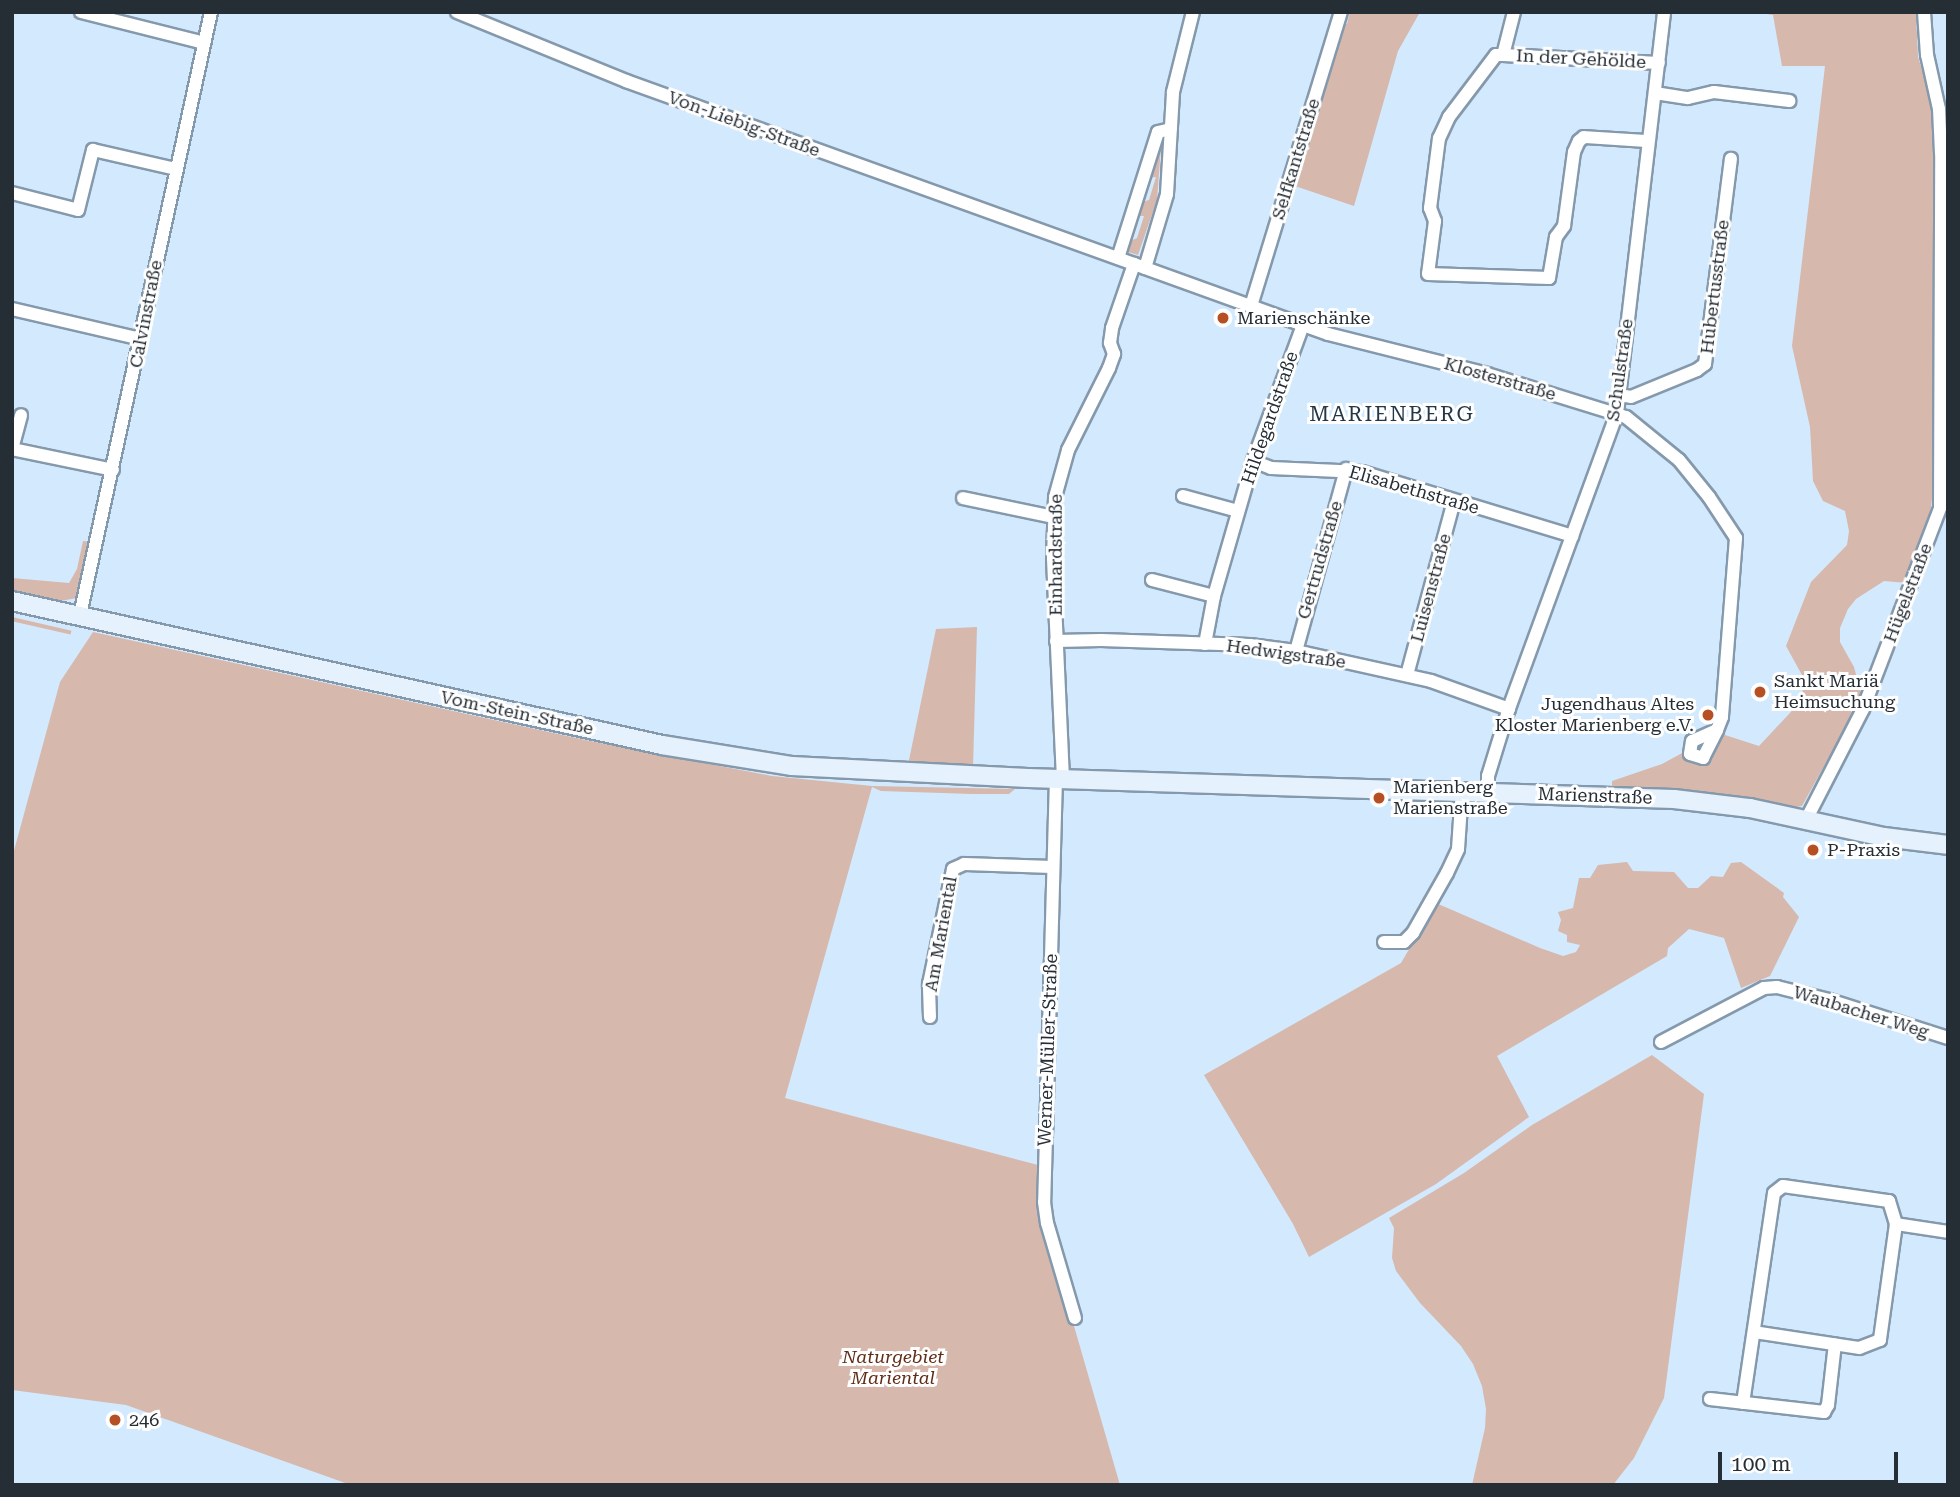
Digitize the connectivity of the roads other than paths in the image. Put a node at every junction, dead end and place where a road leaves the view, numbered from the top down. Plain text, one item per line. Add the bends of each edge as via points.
1 (81, 12) edge
2 (211, 12) edge
3 (457, 12) edge
4 (1193, 12) edge
5 (1341, 12) edge
6 (1514, 12) edge
7 (1664, 12) edge
8 (1924, 12) edge
9 (204, 43) junction
10 (1503, 55) junction
11 (1659, 63) junction
12 (1775, 84) dead end
13 (1655, 93) junction
14 (1773, 98) junction
15 (1789, 101) dead end
16 (1171, 129) junction
17 (1648, 141) junction
18 (1731, 159) dead end
19 (176, 169) junction
20 (12, 193) edge
21 (1033, 230) joint
22 (1943, 231) edge
23 (1118, 258) junction
24 (1139, 266) junction
25 (1251, 306) junction
26 (12, 309) edge
27 (1303, 325) junction
28 (141, 339) junction
29 (1619, 395) junction
30 (1617, 413) junction
31 (21, 415) dead end
32 (12, 449) edge
33 (1253, 461) junction
34 (1346, 469) junction
35 (113, 470) junction
36 (1183, 496) dead end
37 (963, 498) dead end
38 (1454, 501) junction
39 (1238, 512) junction
40 (1053, 517) junction
41 (1572, 536) junction
42 (1152, 580) dead end
43 (1214, 596) junction
44 (12, 601) edge
45 (80, 615) junction
46 (1056, 641) junction
47 (1205, 644) junction
48 (1296, 651) junction
49 (1407, 674) junction
50 (1509, 709) junction
51 (1717, 730) dead end
52 (1028, 778) joint
53 (1060, 779) junction
54 (1462, 791) junction
55 (1488, 792) junction
56 (1805, 822) junction
57 (1948, 845) edge
58 (1053, 867) junction
59 (1384, 942) dead end
60 (930, 1017) dead end
61 (1948, 1038) edge
62 (1661, 1042) dead end
63 (1896, 1224) junction
64 (1948, 1232) edge
65 (1075, 1318) dead end
66 (1754, 1332) junction
67 (1835, 1344) junction
68 (1710, 1399) dead end
69 (1742, 1403) junction

1 - 9 street
2 - 9 street, Calvinstraße
3 - 21 street, Von-Liebig-Straße via 626,81
4 - 16 street, Einhardstraße via 1173,92
5 - 25 street, Selfkantstraße
6 - 10 street, In der Gehölde
7 - 11 street, Schulstraße
8 - 22 street, Hügelstraße via 1938,109
9 - 19 street, Calvinstraße
10 - 11 street, In der Gehölde
10 - 17 street, In der Gehölde via 1496,55 1449,117 1439,138 1428,274 1549,278 1580,141 1584,137
11 - 13 street, Schulstraße
12 - 14 street
13 - 14 street via 1688,98 1714,92
13 - 17 street, Schulstraße
14 - 15 street
16 - 23 street via 1158,132
16 - 24 street, Einhardstraße via 1167,194
17 - 29 street, Schulstraße
18 - 29 street, Hubertusstraße via 1705,364 1631,397
19 - 20 street via 93,150 78,210
19 - 28 street, Calvinstraße
21 - 23 street, Klosterstraße
22 - 56 street, Hügelstraße via 1940,508 1863,709
23 - 24 street, Klosterstraße
24 - 25 street, Klosterstraße
24 - 40 street, Einhardstraße via 1112,328 1114,354 1104,384 1059,474
25 - 27 street, Klosterstraße
26 - 28 street
27 - 30 street, Klosterstraße
27 - 33 street, Hildegardstraße
28 - 35 street, Calvinstraße
29 - 30 street, Schulstraße
30 - 41 street, Schulstraße
30 - 51 street, Klosterstraße via 1679,460 1736,538 1722,717
31 - 32 street
32 - 35 street
33 - 34 street, Elisabethstraße via 1285,470
33 - 39 street, Hildegardstraße
34 - 38 street, Elisabethstraße
34 - 48 street, Gertrudstraße
35 - 45 street, Calvinstraße
36 - 39 street
37 - 40 street
38 - 41 street, Elisabethstraße
38 - 49 street, Luisenstraße
39 - 43 street, Hildegardstraße
40 - 46 street, Einhardstraße
41 - 50 street, Schulstraße
42 - 43 street
43 - 47 street, Hildegardstraße
44 - 45 main road, Vom-Stein-Straße
45 - 52 main road, Vom-Stein-Straße via 737,759 844,770
46 - 47 street, Hedwigstraße
46 - 53 street, Einhardstraße
47 - 48 street, Hedwigstraße
48 - 49 street, Hedwigstraße
49 - 50 street, Hedwigstraße
50 - 55 street, Schulstraße via 1488,776
52 - 53 main road, Marienstraße
53 - 54 main road, Marienstraße
53 - 58 street, Werner-Müller-Straße
54 - 55 main road, Marienstraße
54 - 59 street via 1458,849 1447,873 1413,933 1404,942
55 - 56 main road, Marienstraße via 1674,799 1749,808
56 - 57 main road, Marienstraße
58 - 60 street, Am Mariental via 964,864 953,869 929,984
58 - 65 street, Werner-Müller-Straße via 1044,1202
61 - 62 street, Waubacher Weg via 1832,1001 1765,988
63 - 64 street
63 - 66 street via 1889,1201 1783,1186 1774,1193
63 - 67 street via 1880,1340 1859,1348
66 - 67 street
66 - 69 street
67 - 69 street via 1824,1412
68 - 69 street

